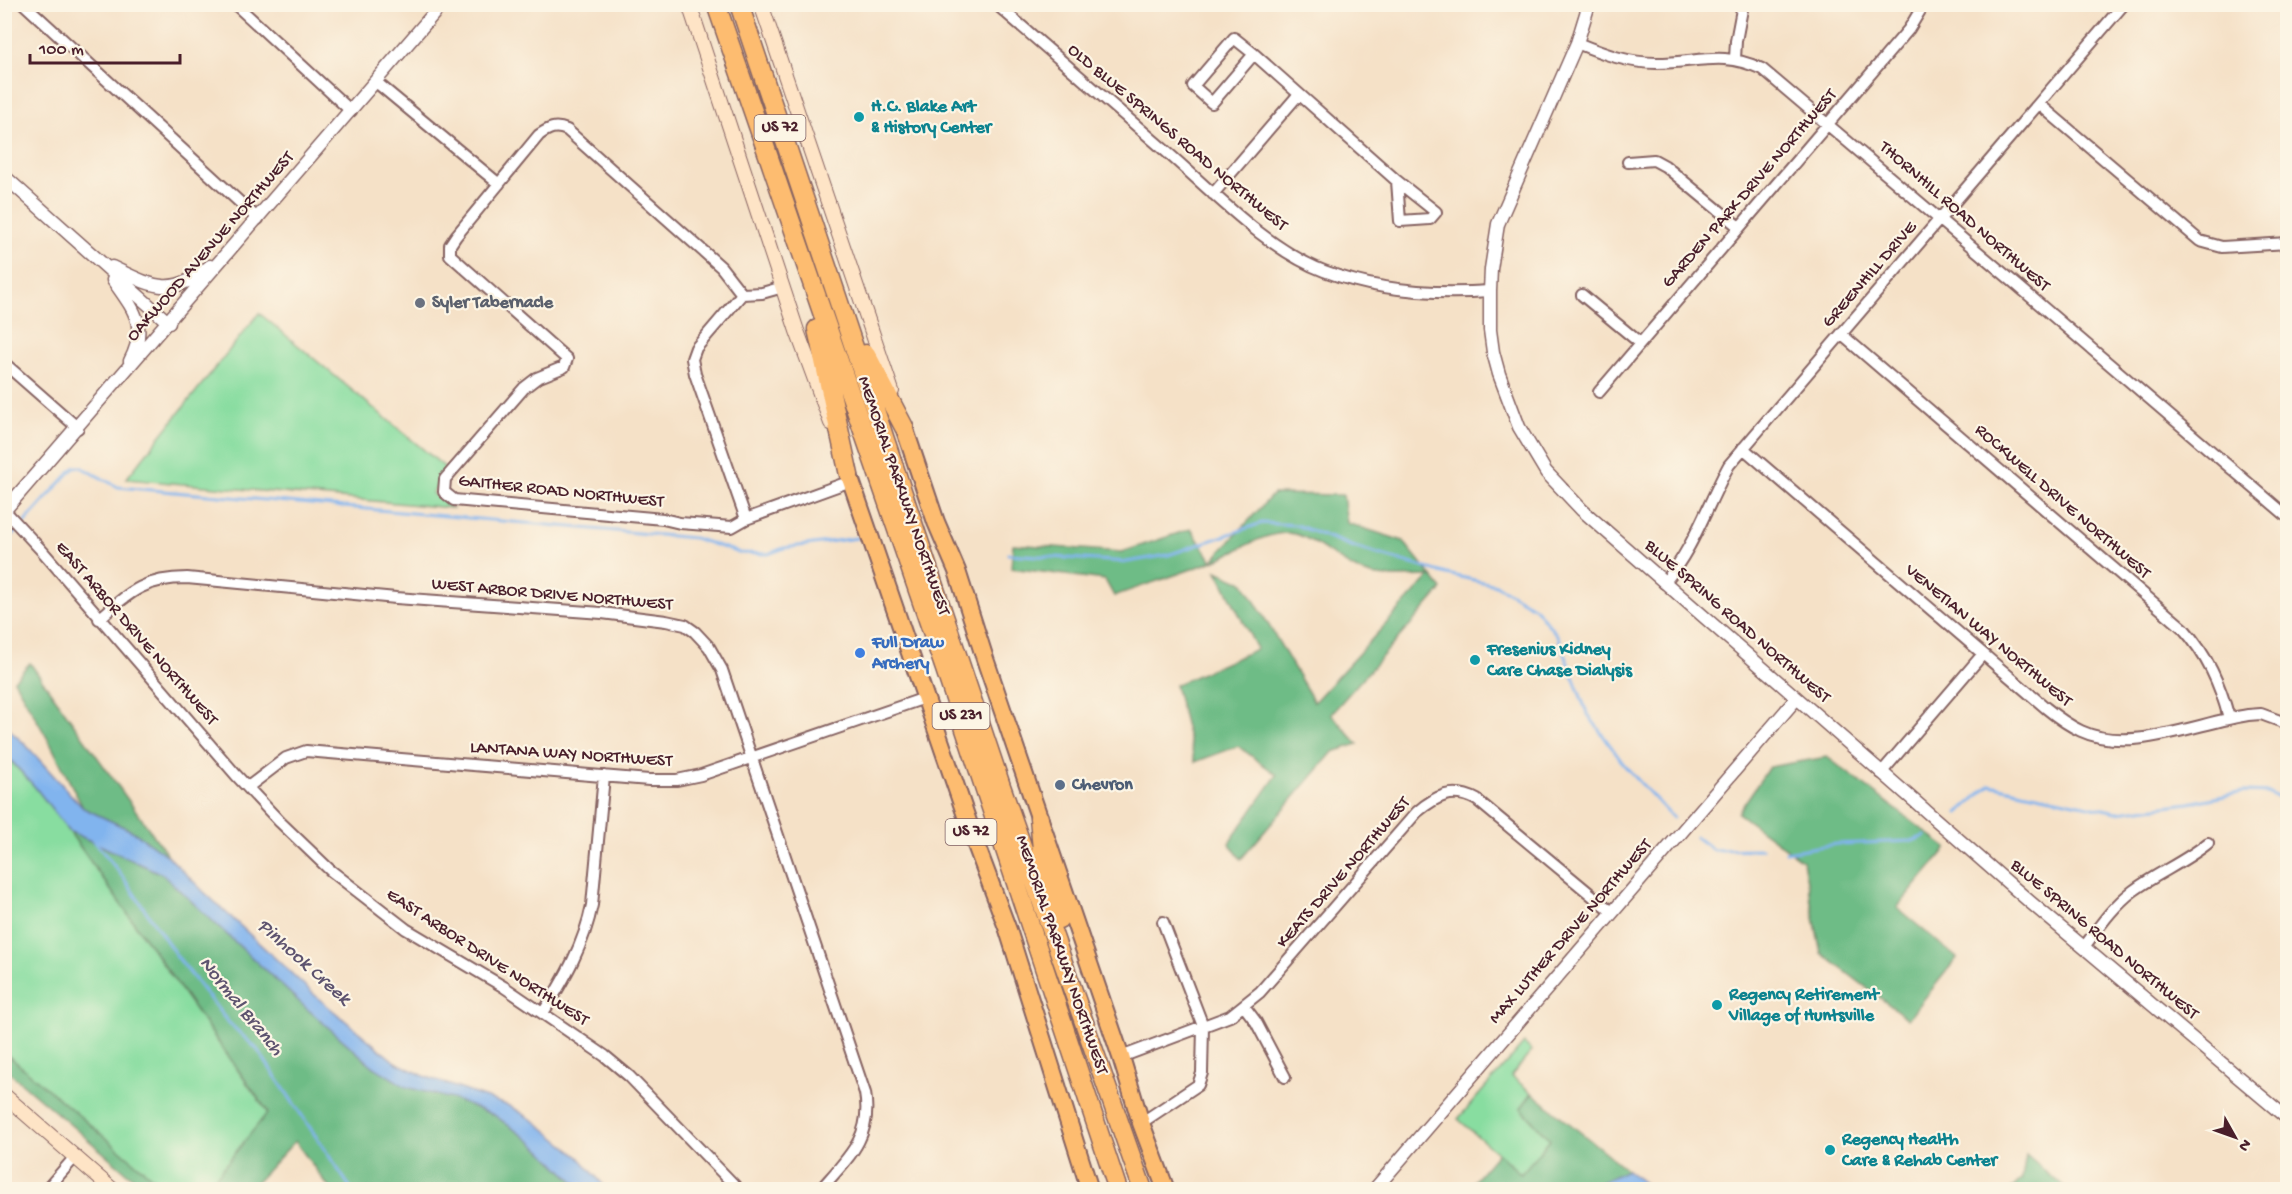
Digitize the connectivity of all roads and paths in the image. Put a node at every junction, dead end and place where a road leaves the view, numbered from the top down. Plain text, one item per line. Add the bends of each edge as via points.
1 (24, 4) edge
2 (235, 4) edge
3 (442, 4) edge
4 (689, 4) edge
5 (716, 4) edge
6 (739, 4) edge
7 (761, 4) edge
8 (996, 4) edge
9 (1589, 4) edge
10 (1743, 4) edge
11 (1924, 4) edge
12 (2124, 4) edge
13 (1577, 43) junction
14 (1254, 54) junction
15 (1735, 59) junction
16 (376, 82) junction
17 (1299, 94) junction
18 (2039, 104) junction
19 (351, 111) junction
20 (1828, 123) junction
21 (1628, 162) dead end
22 (4, 177) edge
23 (1397, 181) dead end
24 (499, 184) junction
25 (1213, 194) junction
26 (1940, 218) junction
27 (258, 219) junction
28 (1739, 227) junction
29 (242, 239) junction
30 (2288, 243) edge
31 (798, 245) junction
32 (821, 252) junction
33 (100, 262) junction
34 (783, 287) junction
35 (1490, 291) junction
36 (742, 294) junction
37 (1582, 295) dead end
38 (169, 323) junction
39 (1841, 334) junction
40 (1640, 343) junction
41 (4, 363) edge
42 (122, 378) junction
43 (1599, 392) dead end
44 (904, 427) junction
45 (78, 428) junction
46 (1743, 448) junction
47 (850, 478) junction
48 (5, 511) edge
49 (2286, 512) edge
50 (746, 519) junction
51 (1664, 583) junction
52 (99, 619) junction
53 (1983, 654) junction
54 (926, 698) junction
55 (1796, 699) junction
56 (2229, 718) junction
57 (2288, 724) edge
58 (753, 759) junction
59 (1881, 773) junction
60 (604, 776) junction
61 (248, 787) junction
62 (1039, 818) junction
63 (2208, 843) dead end
64 (1612, 912) junction
65 (1163, 922) dead end
66 (2084, 947) junction
67 (1067, 974) junction
68 (1244, 1006) junction
69 (543, 1013) junction
70 (1203, 1026) junction
71 (1121, 1057) junction
72 (1285, 1077) dead end
73 (4, 1095) edge
74 (2288, 1119) edge
75 (1141, 1123) junction
76 (75, 1156) junction
77 (46, 1190) edge
78 (114, 1190) edge
79 (739, 1190) edge
80 (820, 1190) edge
81 (1090, 1190) edge
82 (1118, 1190) edge
83 (1143, 1190) edge
84 (1166, 1190) edge
85 (1374, 1190) edge

1 - 27 street
2 - 19 street
3 - 16 street, OAKWOOD AVENUE NORTHWEST
4 - 34 main road
5 - 31 highway, MEMORIAL PARKWAY NORTHWEST / US 72
6 - 32 highway, MEMORIAL PARKWAY NORTHWEST / US 72
7 - 44 main road
8 - 25 street, OLD BLUE SPRINGS ROAD NORTHWEST
9 - 13 street, BLUE SPRING ROAD NORTHWEST
10 - 15 street
11 - 20 street, GARDEN PARK DRIVE NORTHWEST via 1909,29
12 - 18 street, GREENHILL DRIVE
13 - 15 street, THORNHILL ROAD NORTHWEST via 1629,62
13 - 35 street, BLUE SPRING ROAD NORTHWEST via 1498,224
14 - 14 street via 1212,103 1193,86 1234,38
14 - 17 street
15 - 20 street, THORNHILL ROAD NORTHWEST via 1762,69
16 - 19 street, OAKWOOD AVENUE NORTHWEST
16 - 24 street
17 - 23 street
17 - 25 street
18 - 26 street, GREENHILL DRIVE
18 - 30 street via 2200,241 2222,247
19 - 27 street, OAKWOOD AVENUE NORTHWEST
20 - 26 street, THORNHILL ROAD NORTHWEST
20 - 28 street, GARDEN PARK DRIVE NORTHWEST
21 - 28 street via 1654,160 1665,166
22 - 33 street
24 - 36 street, GAITHER ROAD NORTHWEST via 539,135 558,126 567,129 721,267
24 - 50 street, GAITHER ROAD NORTHWEST via 456,236 450,245 450,255 567,359 564,367 537,378 517,396 445,479 444,492 454,500 680,523 732,527
25 - 35 street, OLD BLUE SPRINGS ROAD NORTHWEST via 1282,249 1323,271 1362,283 1413,291
26 - 39 street, GREENHILL DRIVE
26 - 49 street, THORNHILL ROAD NORTHWEST
27 - 29 street, OAKWOOD AVENUE NORTHWEST
28 - 40 street, GARDEN PARK DRIVE NORTHWEST
29 - 33 street via 201,274 164,287 148,285
29 - 38 street, OAKWOOD AVENUE NORTHWEST
31 - 47 highway, US 72
31 - 82 highway, MEMORIAL PARKWAY NORTHWEST / US 231
32 - 44 highway, US 72 via 874,372
32 - 67 highway, MEMORIAL PARKWAY NORTHWEST / US 231
33 - 38 street
33 - 42 street via 133,309 139,325 140,338
34 - 36 street
34 - 47 main road
35 - 51 street, BLUE SPRING ROAD NORTHWEST via 1493,352 1509,402 1532,452 1574,503
36 - 50 street via 696,348 692,359
37 - 40 street
38 - 42 street, OAKWOOD AVENUE NORTHWEST
39 - 46 street, GREENHILL DRIVE
39 - 56 street, ROCKWELL DRIVE NORTHWEST via 2183,628 2212,669
40 - 43 street, GARDEN PARK DRIVE NORTHWEST
41 - 45 street
42 - 45 street, OAKWOOD AVENUE NORTHWEST
44 - 62 highway, US 72 via 957,571
45 - 48 street, OAKWOOD AVENUE NORTHWEST
46 - 51 street, GREENHILL DRIVE via 1725,473 1693,543
46 - 53 street, VENETIAN WAY NORTHWEST
47 - 50 street, GAITHER ROAD NORTHWEST
47 - 54 highway, US 72
48 - 52 street, EAST ARBOR DRIVE NORTHWEST
51 - 55 street, BLUE SPRING ROAD NORTHWEST
52 - 58 street, WEST ARBOR DRIVE NORTHWEST via 145,584 187,578 602,613 686,625 709,647 722,670
52 - 61 street, EAST ARBOR DRIVE NORTHWEST
53 - 56 street, VENETIAN WAY NORTHWEST via 2064,722 2092,736 2132,741
53 - 59 street
54 - 58 street, LANTANA WAY NORTHWEST
54 - 81 highway, US 72 via 1008,930
55 - 59 street, BLUE SPRING ROAD NORTHWEST
55 - 64 street, MAX LUTHER DRIVE NORTHWEST
56 - 57 street, VENETIAN WAY NORTHWEST via 2261,714
58 - 60 street, LANTANA WAY NORTHWEST via 677,780
58 - 80 street, WEST ARBOR DRIVE NORTHWEST via 867,1104 859,1142
59 - 66 street, BLUE SPRING ROAD NORTHWEST
60 - 61 street, LANTANA WAY NORTHWEST via 306,751 286,758
60 - 69 street via 589,922 578,953
61 - 69 street, EAST ARBOR DRIVE NORTHWEST via 330,870 373,904 406,929
62 - 67 highway
62 - 71 highway, US 72
63 - 66 street via 2126,897
64 - 68 street, KEATS DRIVE NORTHWEST via 1477,800 1467,795 1443,795 1417,812 1285,965
64 - 85 street, MAX LUTHER DRIVE NORTHWEST
65 - 70 street
66 - 74 street, BLUE SPRING ROAD NORTHWEST
67 - 83 highway, MEMORIAL PARKWAY NORTHWEST / US 231
68 - 70 street, KEATS DRIVE NORTHWEST
68 - 72 street
69 - 79 street, EAST ARBOR DRIVE NORTHWEST via 583,1039 629,1077
70 - 71 street, KEATS DRIVE NORTHWEST
70 - 75 street via 1198,1085
71 - 75 highway, US 72
73 - 76 main road
75 - 84 highway, US 72
76 - 77 street
76 - 78 main road

